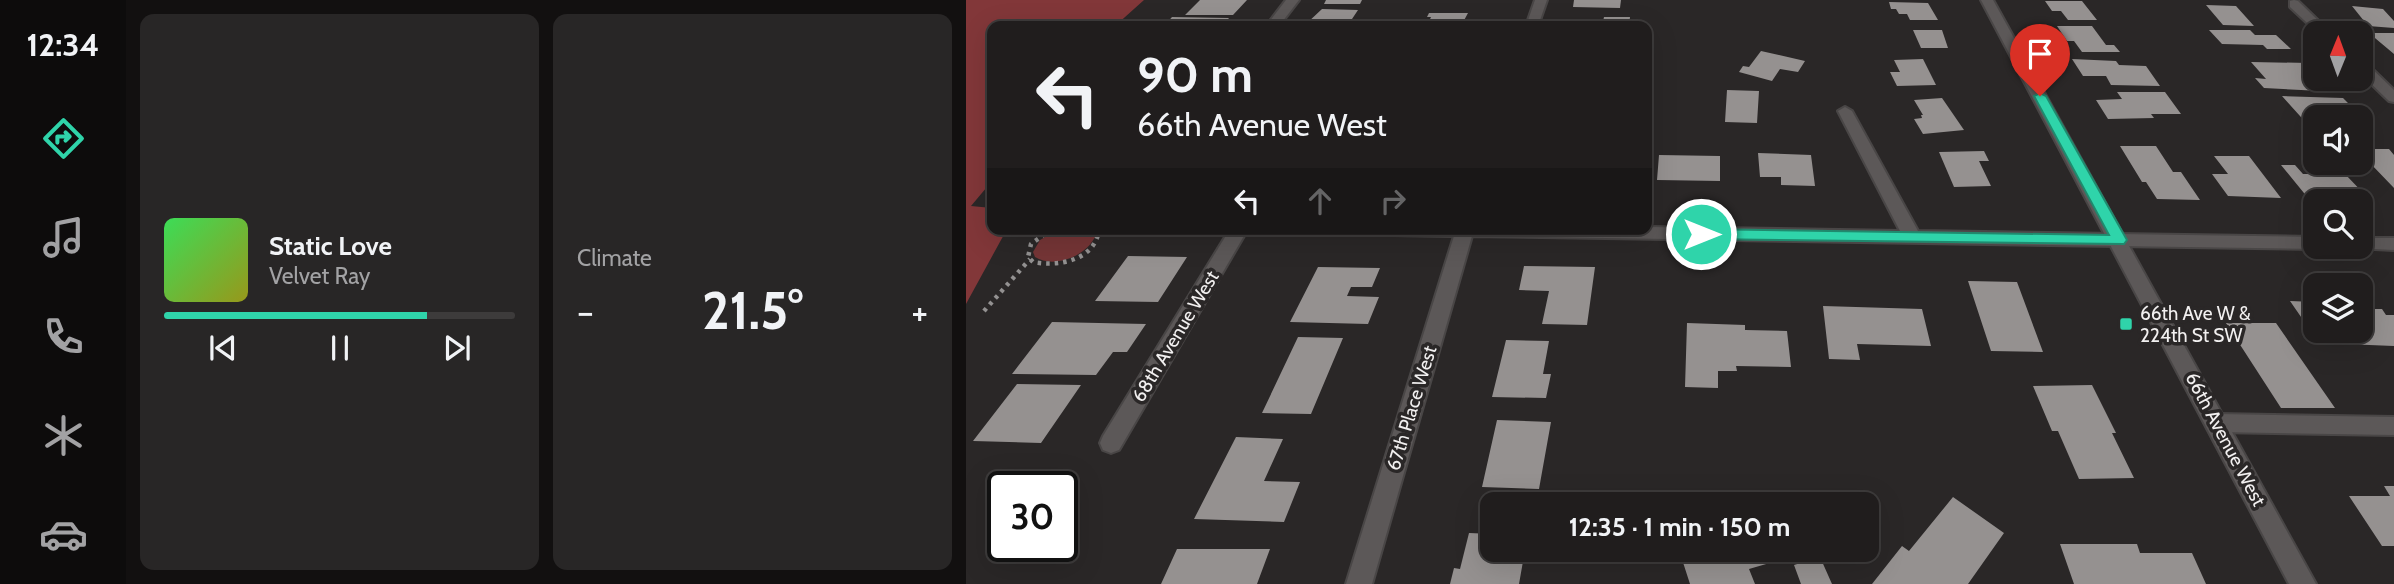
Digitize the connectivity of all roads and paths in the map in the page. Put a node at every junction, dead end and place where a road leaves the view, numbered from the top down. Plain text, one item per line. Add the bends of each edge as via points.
1 (1293, 0) edge
2 (1541, 0) edge
3 (1987, 0) edge
4 (2294, 4) dead end
5 (1276, 21) edge
6 (1534, 21) edge
7 (2312, 21) edge
8 (2373, 78) edge
9 (2394, 98) edge
10 (1845, 111) dead end
11 (1652, 234) edge
12 (1044, 235) edge
13 (1098, 235) edge
14 (1235, 235) edge
15 (1463, 235) edge
16 (1912, 237) junction
17 (2119, 240) junction
18 (2303, 243) edge
19 (2373, 244) edge
20 (2394, 244) edge
21 (1030, 259) junction
22 (984, 311) dead end
23 (2217, 423) junction
24 (2394, 426) edge
25 (1111, 443) dead end
26 (1359, 584) edge
27 (2303, 584) edge

1 - 5 street
2 - 6 street
3 - 17 street, 66th Avenue West
4 - 7 street
8 - 9 street
10 - 16 street
11 - 16 street
12 - 21 path via 1031,244
13 - 21 path via 1096,243 1078,257 1053,265
14 - 25 street, 68th Avenue West
15 - 26 street, 67th Place West
16 - 17 street
17 - 18 street
17 - 23 street, 66th Avenue West
19 - 20 street
21 - 22 path
23 - 24 street
23 - 27 street, 66th Avenue West

